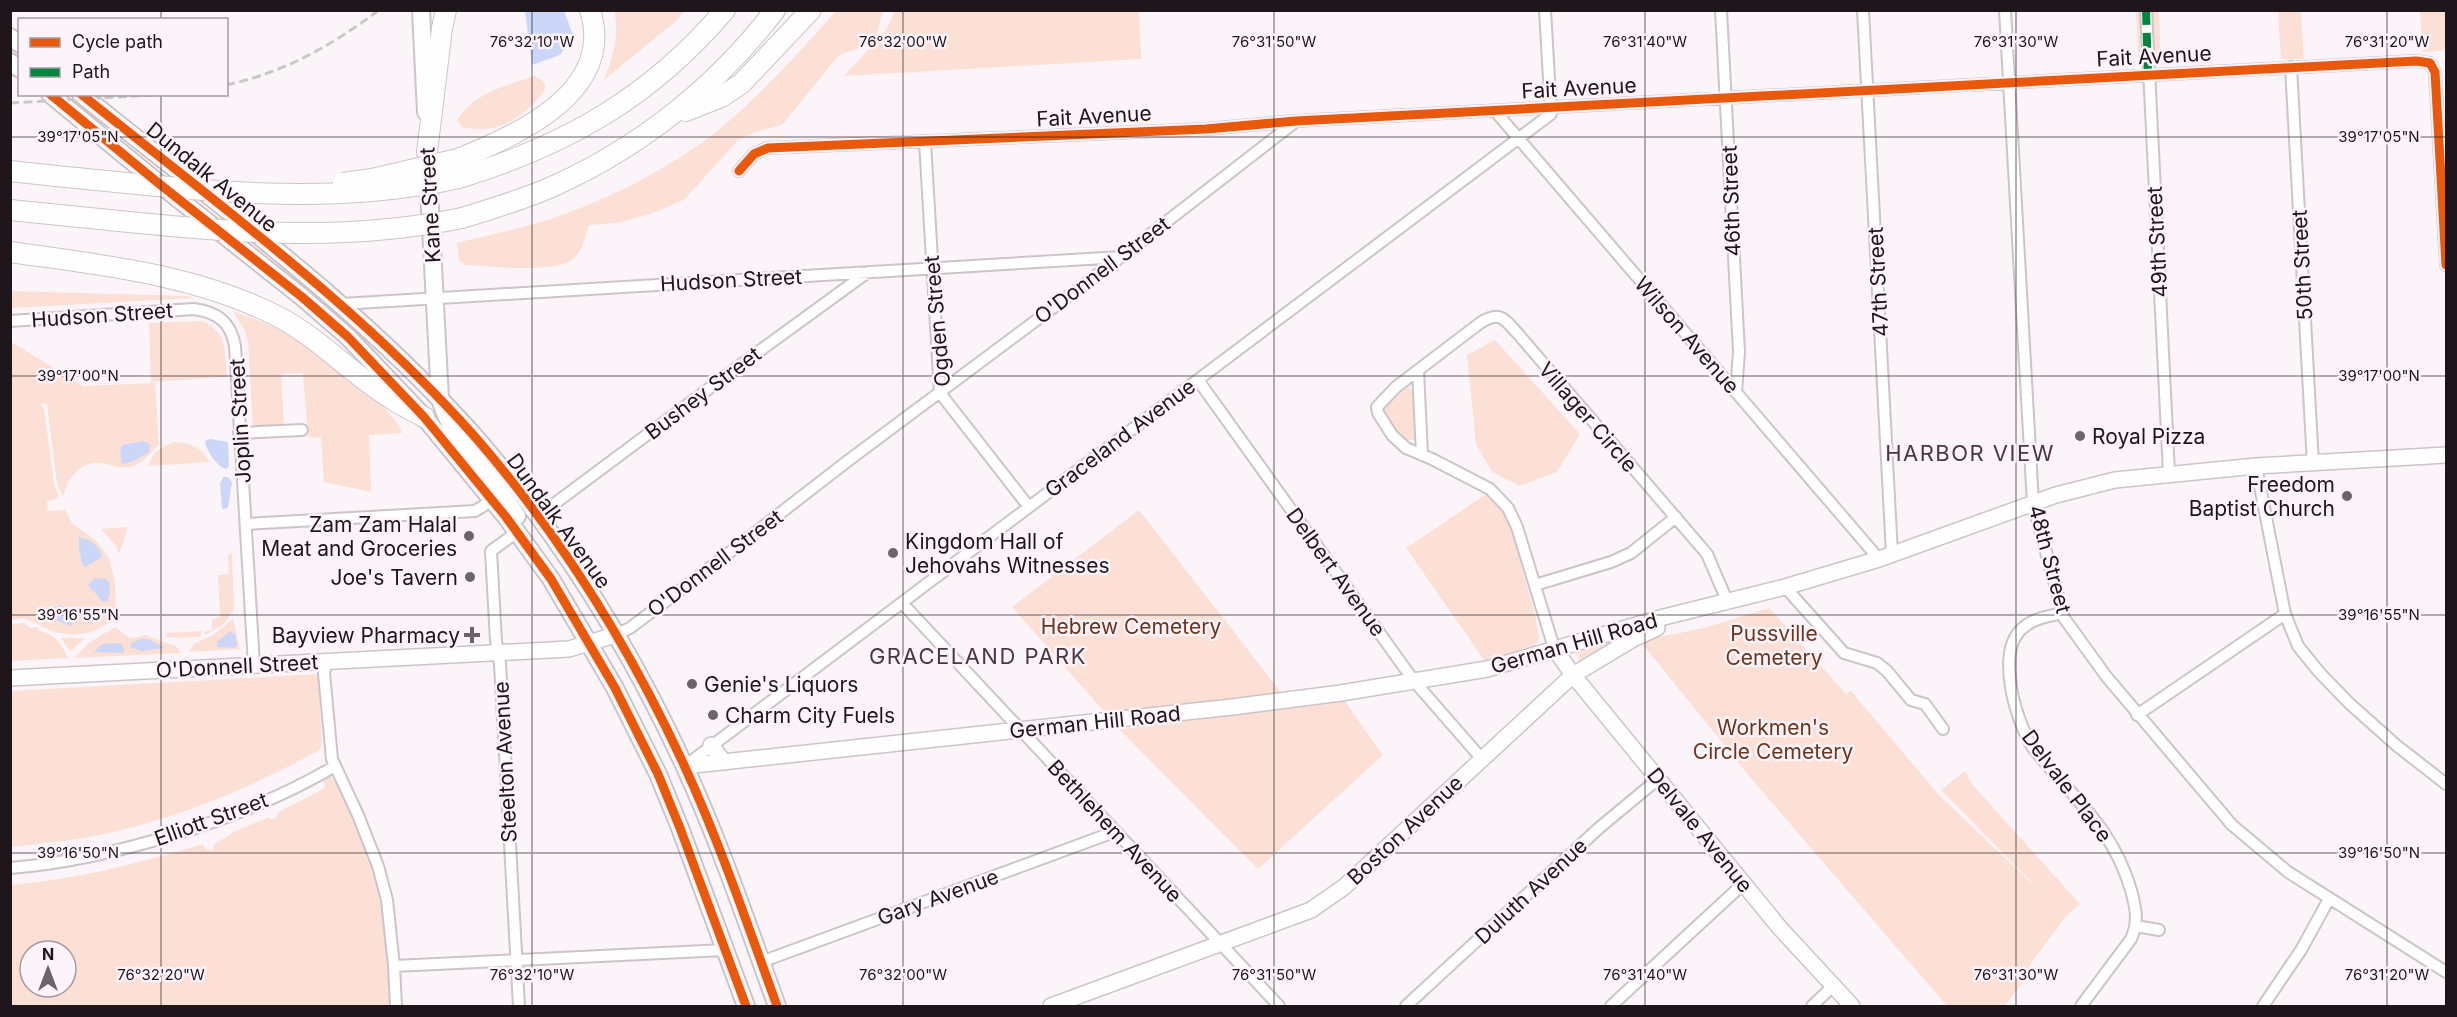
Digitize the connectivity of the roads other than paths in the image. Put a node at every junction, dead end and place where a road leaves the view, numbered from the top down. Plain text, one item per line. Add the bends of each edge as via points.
1 (421, 10) edge
2 (446, 10) edge
3 (590, 10) edge
4 (725, 10) edge
5 (775, 10) edge
6 (812, 10) edge
7 (1545, 10) edge
8 (1721, 10) edge
9 (1863, 10) edge
10 (2005, 10) edge
11 (2146, 10) edge
12 (2292, 67) junction
13 (2148, 74) junction
14 (2008, 82) junction
15 (1866, 90) junction
16 (52, 96) edge
17 (83, 96) edge
18 (1726, 98) junction
19 (1550, 108) junction
20 (1495, 111) junction
21 (666, 118) junction
22 (1296, 121) junction
23 (1519, 138) junction
24 (925, 142) junction
25 (428, 152) junction
26 (459, 168) junction
27 (10, 171) edge
28 (739, 171) dead end
29 (10, 210) edge
30 (10, 252) edge
31 (1121, 257) junction
32 (2446, 265) edge
33 (932, 268) junction
34 (869, 272) junction
35 (435, 298) junction
36 (341, 304) junction
37 (194, 309) joint
38 (10, 321) edge
39 (1418, 370) junction
40 (1198, 380) junction
41 (1736, 392) junction
42 (940, 393) junction
43 (440, 399) junction
44 (424, 417) junction
45 (302, 430) dead end
46 (239, 433) junction
47 (1422, 455) junction
48 (2446, 455) edge
49 (2313, 464) junction
50 (2256, 466) junction
51 (2169, 474) junction
52 (493, 500) junction
53 (2033, 504) junction
54 (1029, 507) junction
55 (538, 516) junction
56 (1676, 518) junction
57 (246, 524) junction
58 (517, 532) junction
59 (1886, 556) junction
60 (551, 579) junction
61 (1535, 585) junction
62 (1785, 587) junction
63 (902, 603) junction
64 (1728, 603) junction
65 (2063, 613) junction
66 (2285, 614) junction
67 (615, 635) junction
68 (589, 643) junction
69 (1554, 648) junction
70 (499, 653) junction
71 (327, 662) junction
72 (254, 665) junction
73 (1573, 675) junction
74 (10, 678) edge
75 (1414, 681) junction
76 (2137, 715) junction
77 (1942, 729) dead end
78 (1021, 730) junction
79 (711, 745) junction
80 (1482, 758) junction
81 (724, 762) junction
82 (335, 766) junction
83 (685, 766) junction
84 (1658, 779) junction
85 (2446, 784) edge
86 (1114, 832) junction
87 (10, 868) edge
88 (1744, 883) junction
89 (2329, 899) junction
90 (2136, 926) junction
91 (2159, 930) dead end
92 (1221, 944) junction
93 (725, 950) junction
94 (516, 960) junction
95 (760, 962) junction
96 (394, 966) junction
97 (2446, 972) edge
98 (1833, 986) junction
99 (396, 1006) edge
100 (519, 1006) edge
101 (746, 1006) edge
102 (777, 1006) edge
103 (1052, 1006) edge
104 (1279, 1006) edge
105 (1406, 1006) edge
106 (1611, 1006) edge
107 (1812, 1006) edge
108 (1852, 1006) edge
109 (2081, 1006) edge
110 (2263, 1006) edge

1 - 25 main road, Kane Street
2 - 25 highway
3 - 26 highway via 595,36 593,53 579,84 542,117
4 - 26 highway via 666,71 587,126 508,162
5 - 21 highway via 725,68
6 - 21 highway via 741,84 721,97
7 - 19 street
8 - 18 street, 46th Street
9 - 15 street, 47th Street
10 - 14 street, 48th Street
11 - 13 street, 49th Street
12 - 13 street, Fait Avenue
12 - 32 street, Fait Avenue via 2430,63 2435,72
12 - 49 street, 50th Street
13 - 14 street, Fait Avenue
13 - 51 street, 49th Street
14 - 15 street, Fait Avenue
14 - 53 street, 48th Street
15 - 18 street, Fait Avenue
15 - 59 street, 47th Street
16 - 44 main road, Dundalk Avenue via 310,303
17 - 36 main road, Dundalk Avenue
18 - 19 street, Fait Avenue
18 - 41 street, 46th Street via 1739,352
19 - 20 street, Fait Avenue
19 - 23 street, Graceland Avenue via 1551,114
20 - 22 street, Fait Avenue
20 - 23 street, Wilson Avenue
21 - 29 highway, bridge via 605,161 555,185 462,218 420,226 329,234 226,232
22 - 24 street, Fait Avenue
22 - 31 street, O'Donnell Street
23 - 40 street, Graceland Avenue
23 - 41 street, Wilson Avenue
24 - 28 street, Fait Avenue via 768,148 754,154
24 - 33 street, Ogden Street
25 - 35 main road, Kane Street
26 - 27 highway, bridge via 415,188 330,195 226,192
30 - 44 highway via 163,277 245,302 317,340 390,398
31 - 33 street, Hudson Street
31 - 42 street, O'Donnell Street
33 - 34 street, Hudson Street
33 - 42 street, Ogden Street
34 - 35 street, Hudson Street
34 - 55 street, Bushey Street
35 - 36 street, Hudson Street
35 - 43 main road, Kane Street
36 - 43 main road, Dundalk Avenue
37 - 38 street, Hudson Street
37 - 46 street, Joplin Street via 217,315 234,337
39 - 47 street
39 - 47 street, Villager Circle via 1377,407 1400,443
39 - 56 street, Villager Circle via 1480,323 1495,315 1502,317
40 - 54 street, Graceland Avenue
40 - 75 street, Delbert Avenue
41 - 59 street, Wilson Avenue
42 - 54 street, Ogden Street
42 - 67 street, O'Donnell Street via 630,628
43 - 55 main road, Dundalk Avenue
43 - 60 main road via 460,441 547,557
44 - 52 main road, Dundalk Avenue
45 - 46 street
46 - 57 street, Joplin Street
47 - 61 street, Villager Circle via 1477,481 1508,508
48 - 49 street, German Hill Road
49 - 50 street, German Hill Road
50 - 51 street, German Hill Road
50 - 66 street
51 - 53 street, German Hill Road via 2115,480
52 - 57 street via 475,511
52 - 58 main road, Dundalk Avenue
53 - 59 street, German Hill Road
53 - 65 street, 48th Street
54 - 63 street, Graceland Avenue
55 - 67 main road, Dundalk Avenue
56 - 61 street via 1631,553
56 - 64 street, Villager Circle via 1707,554
57 - 72 street, Joplin Street
58 - 60 main road, Dundalk Avenue
58 - 70 street, Steelton Avenue via 490,551
59 - 62 street, German Hill Road
60 - 68 main road, Dundalk Avenue
61 - 69 street, Villager Circle
62 - 64 street, German Hill Road
62 - 77 street via 1845,653 1876,663 1887,671 1911,700 1925,704
63 - 78 street, Bethlehem Avenue
63 - 79 street, Graceland Avenue
64 - 69 street, German Hill Road
64 - 73 street, Boston Avenue via 1639,636
65 - 76 street, 48th Street via 2080,643
65 - 90 street, Delvale Place via 2030,623 2011,645 2009,668 2018,715 2033,748 2095,819 2113,846 2133,900
66 - 76 street
66 - 85 street via 2293,636 2319,672 2396,745
67 - 68 street, O'Donnell Street
67 - 83 main road, Dundalk Avenue
68 - 70 street, O'Donnell Street via 569,649
68 - 93 main road, Dundalk Avenue via 658,774
69 - 73 street, Delvale Avenue
69 - 75 street, German Hill Road via 1487,669
70 - 71 street, O'Donnell Street
70 - 94 street, Steelton Avenue
71 - 72 street, O'Donnell Street
71 - 82 street via 324,673
72 - 74 street, O'Donnell Street
73 - 80 street, Boston Avenue
73 - 84 street, Delvale Avenue
75 - 78 street, German Hill Road via 1232,707
75 - 80 street, Delbert Avenue
76 - 89 street, 48th Street via 2232,825 2288,872
78 - 81 street, German Hill Road
78 - 86 street, Bethlehem Avenue
79 - 81 street
79 - 83 street, Graceland Avenue
80 - 92 street, Boston Avenue via 1344,887 1296,916
81 - 83 street, German Hill Road
82 - 87 street, Elliott Street via 291,790 140,845
82 - 96 street via 378,866 387,900
83 - 95 main road, Dundalk Avenue
84 - 88 street, Delvale Avenue
84 - 105 street, Duluth Avenue via 1599,828
86 - 92 street, Bethlehem Avenue
86 - 95 street, Gary Avenue
88 - 98 street, Delvale Avenue
88 - 106 street
89 - 97 street, 48th Street
89 - 110 street
90 - 91 street
90 - 109 street via 2124,949
92 - 103 street, Boston Avenue
92 - 104 street, Bethlehem Avenue
93 - 94 street
93 - 101 main road, Dundalk Avenue
94 - 96 street
94 - 100 street, Steelton Avenue
95 - 102 main road, Dundalk Avenue
96 - 99 street
98 - 107 street
98 - 108 street, Delvale Avenue

